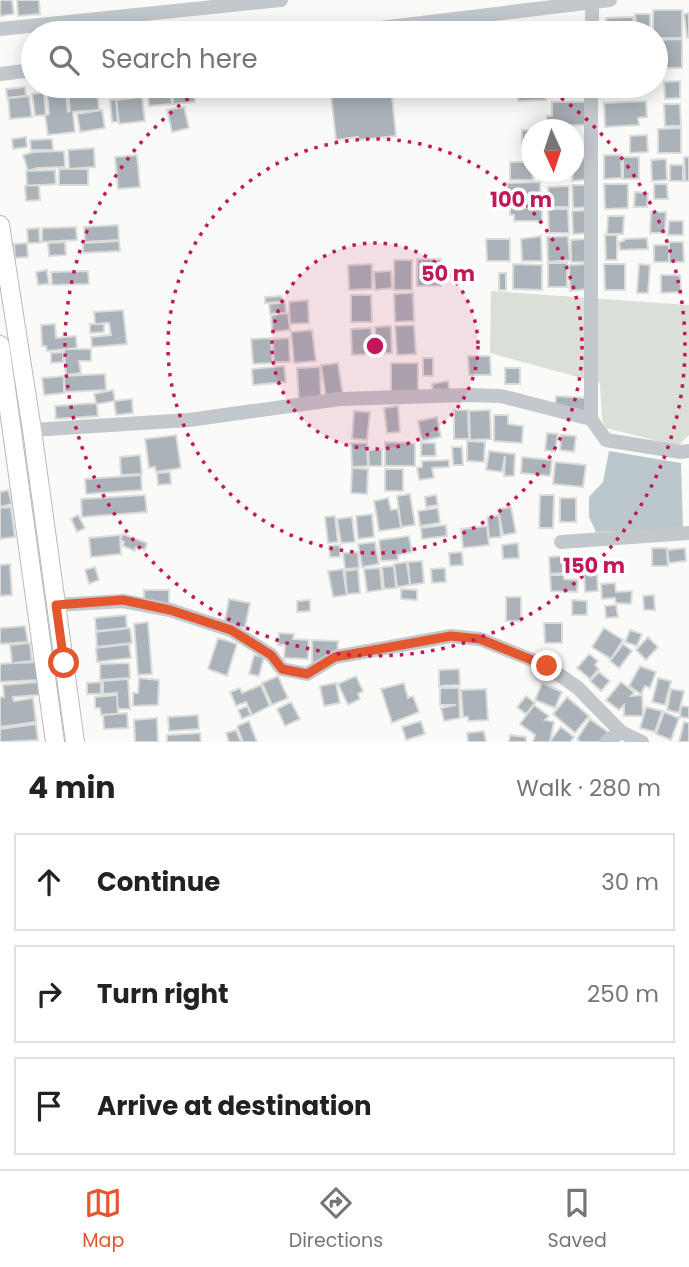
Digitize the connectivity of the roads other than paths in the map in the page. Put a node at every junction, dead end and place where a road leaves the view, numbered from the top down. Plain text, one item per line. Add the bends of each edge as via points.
1 (281, 0) edge
2 (610, 0) edge
3 (593, 2) junction
4 (78, 21) edge
5 (437, 21) edge
6 (592, 21) edge
7 (21, 27) edge
8 (0, 29) edge
9 (21, 71) edge
10 (0, 74) edge
11 (592, 98) edge
12 (0, 225) edge
13 (0, 345) edge
14 (591, 419) junction
15 (32, 430) junction
16 (689, 451) edge
17 (689, 533) edge
18 (561, 542) dead end
19 (56, 605) junction
20 (621, 732) junction
21 (55, 742) edge
22 (75, 742) edge
23 (606, 742) edge
24 (642, 742) edge

1 - 4 street
2 - 3 street
3 - 5 street
3 - 6 street
7 - 8 street
9 - 10 street
11 - 14 street
12 - 15 main road
13 - 21 main road
14 - 15 street via 501,396 467,395 340,399 189,420
14 - 16 street via 606,440
15 - 19 main road
17 - 18 street
19 - 20 street via 123,600 170,610 231,630 271,655 282,669 307,674 335,657 451,636 480,639 547,666 578,688
19 - 22 main road
20 - 23 street
20 - 24 street

